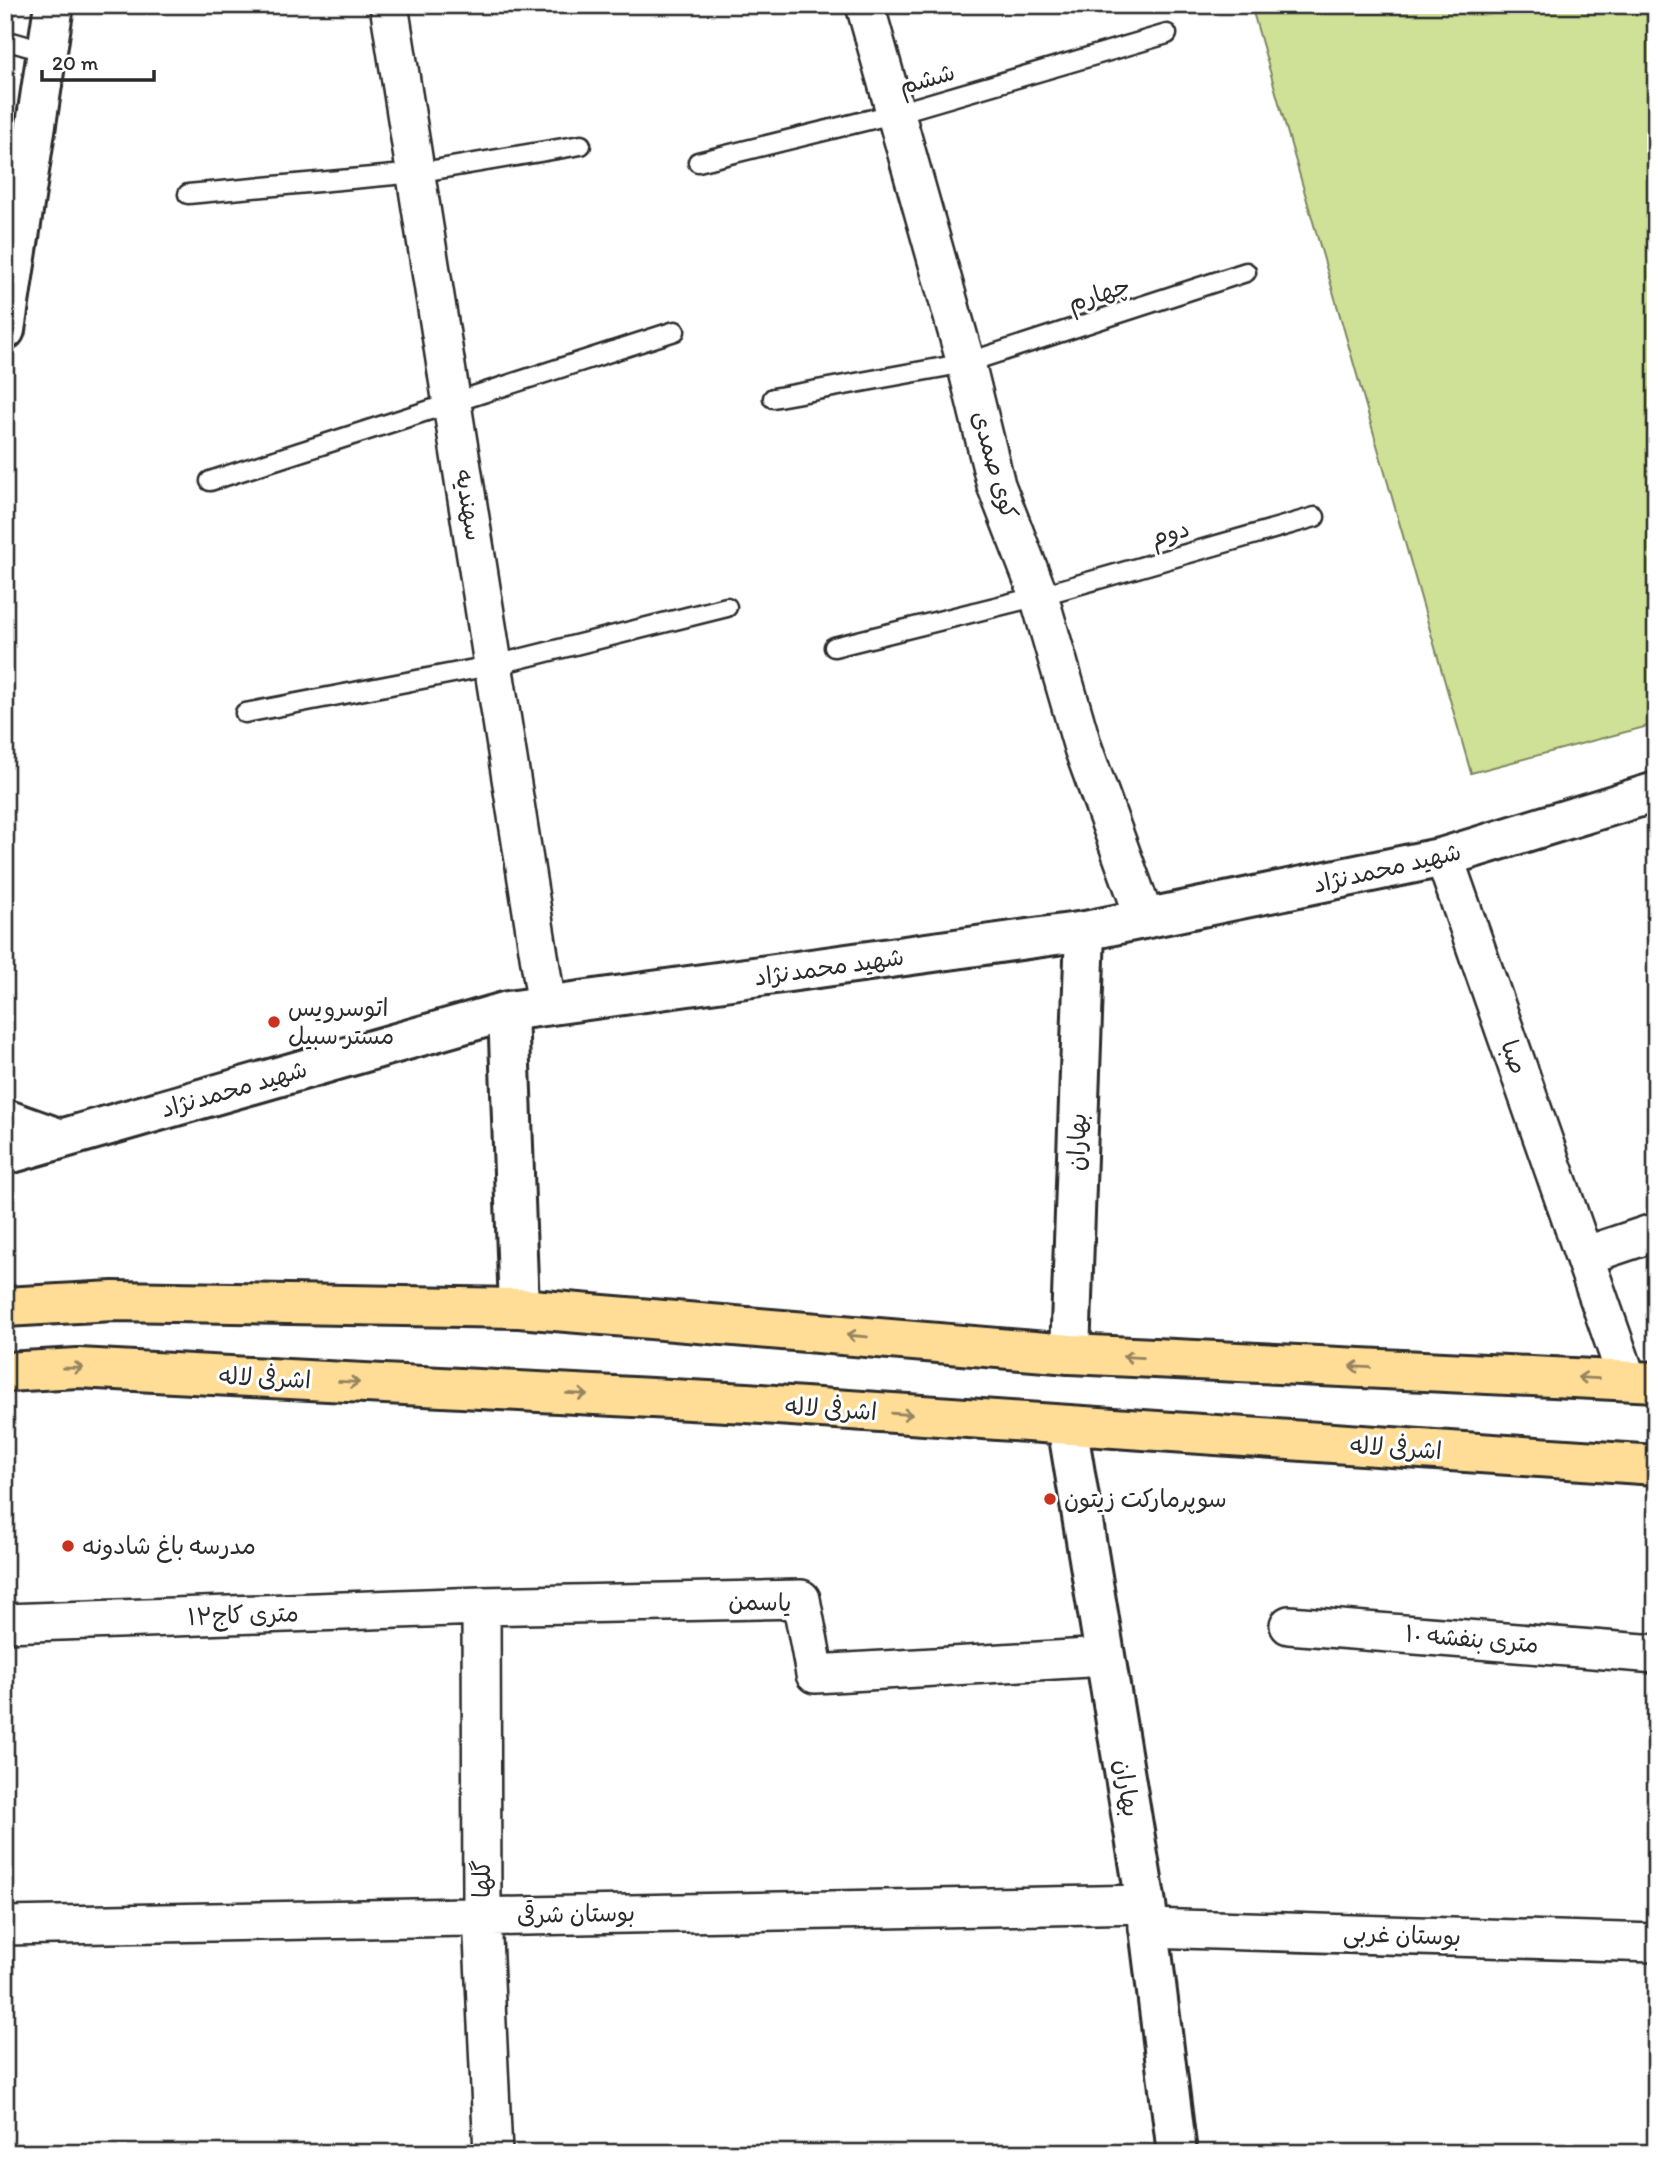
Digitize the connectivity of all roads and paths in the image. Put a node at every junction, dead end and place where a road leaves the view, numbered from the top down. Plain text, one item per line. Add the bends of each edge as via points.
1 (54, 5) edge
2 (389, 5) edge
3 (865, 5) edge
4 (1167, 34) dead end
5 (5, 40) edge
6 (47, 52) junction
7 (897, 113) junction
8 (581, 145) dead end
9 (698, 162) dead end
10 (416, 173) junction
11 (188, 194) dead end
12 (14, 205) edge
13 (1246, 272) dead end
14 (5, 330) edge
15 (675, 331) dead end
16 (966, 363) junction
17 (773, 398) dead end
18 (453, 403) junction
19 (210, 481) dead end
20 (1315, 517) dead end
21 (1039, 596) junction
22 (727, 607) dead end
23 (834, 646) dead end
24 (495, 664) junction
25 (245, 713) dead end
26 (1656, 792) edge
27 (1444, 857) junction
28 (1145, 919) junction
29 (1085, 931) junction
30 (547, 1006) junction
31 (508, 1011) junction
32 (5, 1119) edge
33 (61, 1139) junction
34 (5, 1155) edge
35 (1656, 1232) edge
36 (1584, 1256) junction
37 (5, 1307) edge
38 (519, 1308) junction
39 (1070, 1354) junction
40 (5, 1372) edge
41 (1641, 1381) edge
42 (1067, 1425) junction
43 (1656, 1465) edge
44 (481, 1606) junction
45 (5, 1623) edge
46 (1289, 1625) dead end
47 (1656, 1654) edge
48 (1105, 1657) junction
49 (482, 1916) junction
50 (1147, 1916) junction
51 (5, 1926) edge
52 (1656, 1943) edge
53 (493, 2153) edge
54 (1177, 2153) edge

1 - 6 main road
2 - 10 street, سهندیه
3 - 7 street, کوی صمدی
4 - 7 lane, ششم
5 - 6 lane
6 - 12 main road
7 - 9 lane, ششم
7 - 16 street, کوی صمدی
8 - 10 lane
10 - 11 lane
10 - 18 street, سهندیه
12 - 14 main road
13 - 16 lane, چهارم
15 - 18 lane
16 - 17 lane, چهارم
16 - 21 street, کوی صمدی via 996,485
18 - 19 lane
18 - 24 street, سهندیه
20 - 21 lane, دوم
21 - 23 lane, دوم
21 - 28 street, کوی صمدی via 1083,748
22 - 24 lane
24 - 25 lane
24 - 30 street, سهندیه
26 - 27 main road, شهید محمدنژاد
27 - 28 main road, شهید محمدنژاد
27 - 36 street, صبا
28 - 29 main road, شهید محمدنژاد
29 - 30 main road, شهید محمدنژاد
29 - 39 main road, بهاران
30 - 31 main road, شهید محمدنژاد
31 - 33 main road, شهید محمدنژاد
31 - 38 main road
32 - 33 main road
33 - 34 main road, شهید محمدنژاد
35 - 36 street
36 - 41 street, صبا
37 - 38 main road via 113,1301
39 -> 38 main road
41 -> 39 main road
40 -> 42 main road, اشرفی لاله via 120,1370
42 - 43 main road, اشرفی لاله
42 - 48 main road, بهاران
44 - 45 street, ۱۲متری کاج
44 - 48 street, یاسمن via 801,1599 816,1674
44 - 49 street, گلها
46 - 47 street, ۱۰ متری بنفشه
48 - 50 main road, بهاران
49 - 50 street, بوستان شرقی
49 - 51 street, بوستان شرقی
49 - 53 street, گلها
50 - 52 street, بوستان غربی
50 - 54 main road, بهاران

